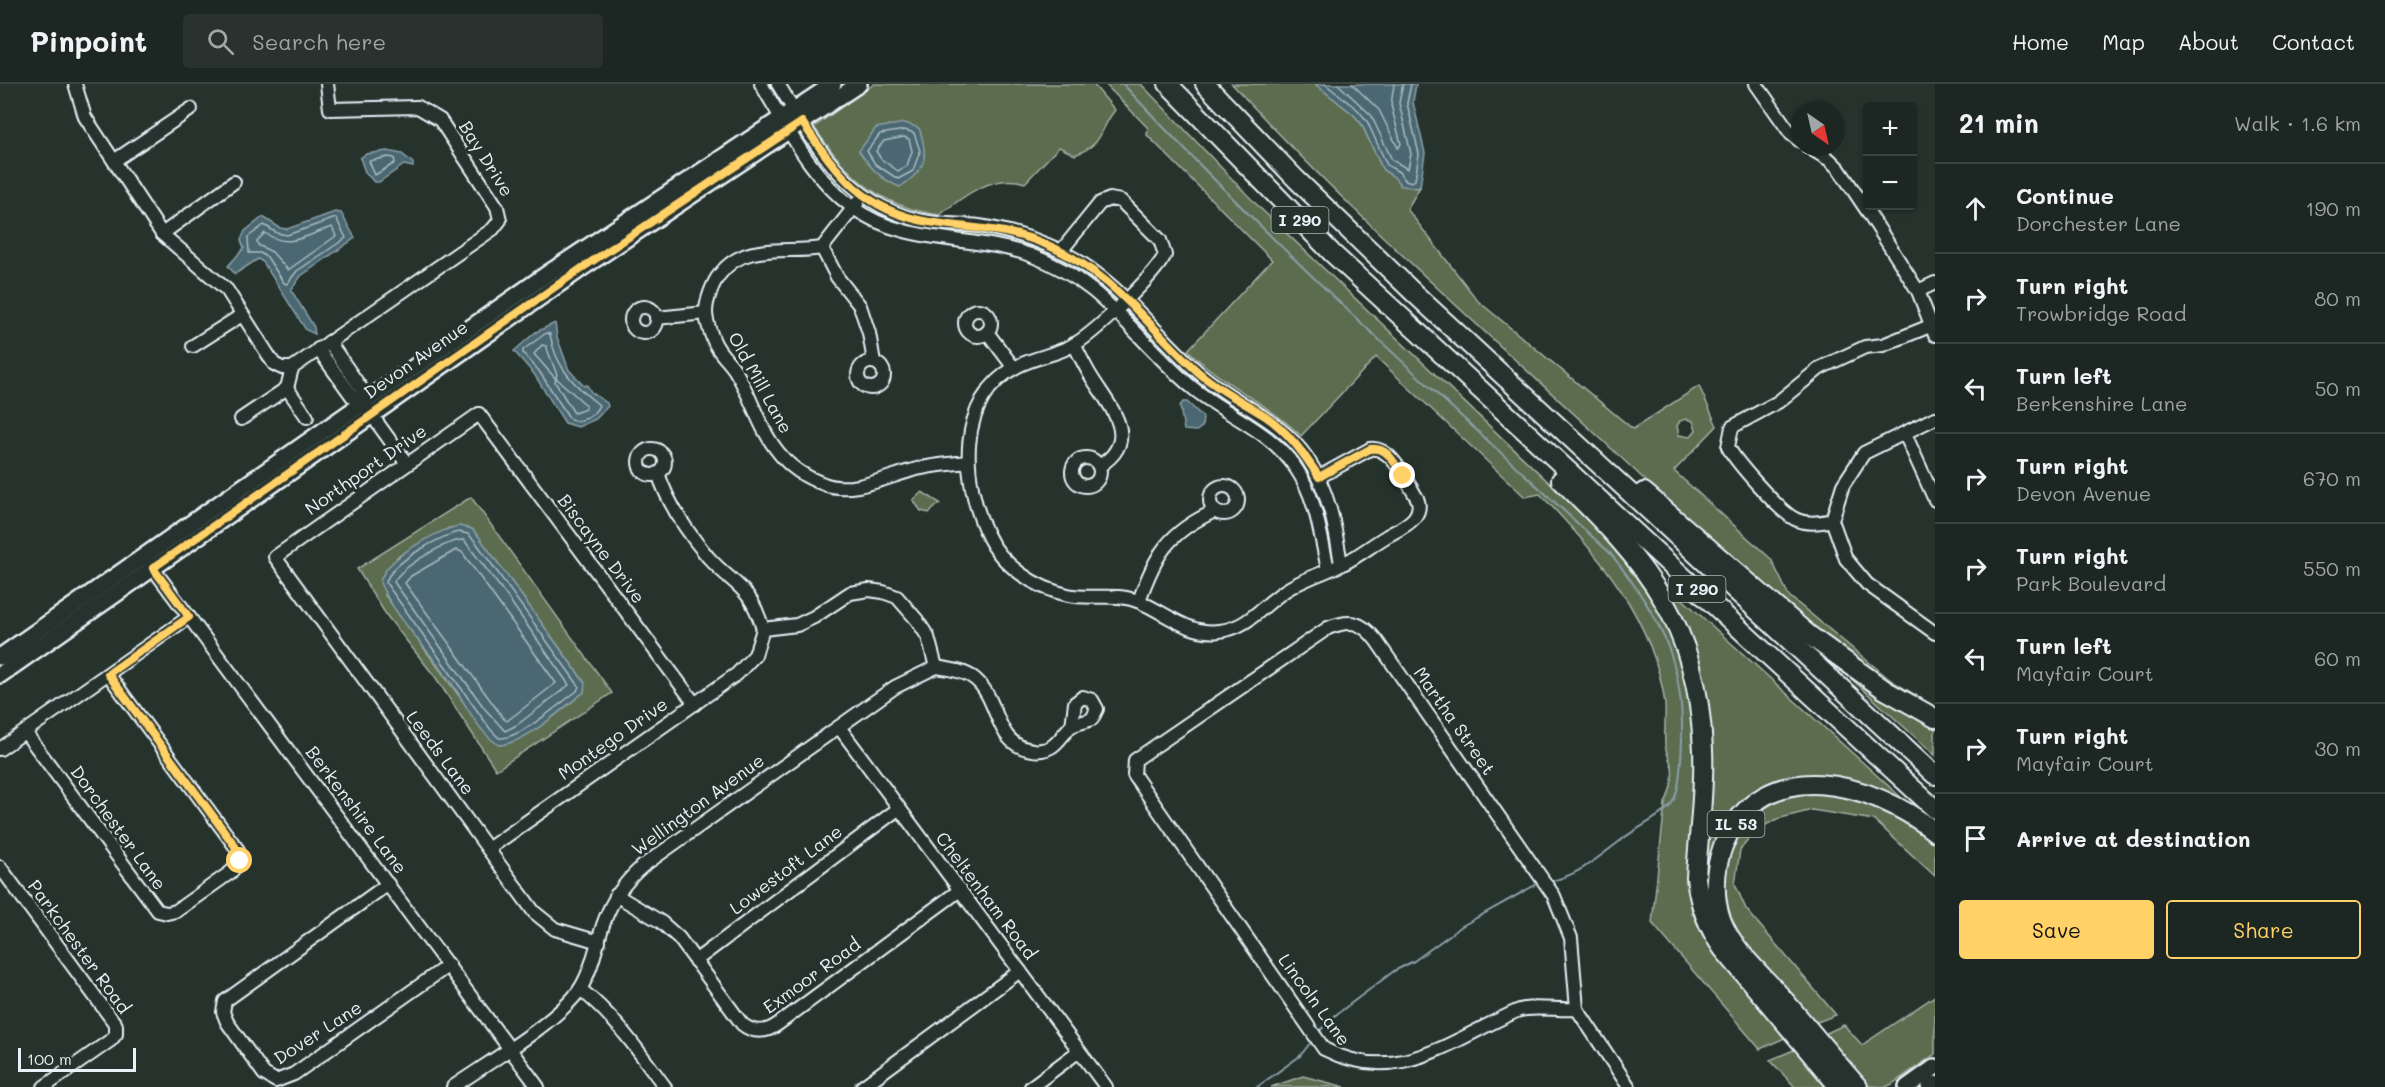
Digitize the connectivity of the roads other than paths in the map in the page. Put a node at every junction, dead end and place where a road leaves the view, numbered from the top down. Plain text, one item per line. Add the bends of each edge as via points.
1 (75, 84) edge
2 (327, 84) edge
3 (761, 84) edge
4 (777, 84) edge
5 (833, 84) edge
6 (859, 84) edge
7 (1168, 84) edge
8 (1206, 84) edge
9 (1756, 84) edge
10 (191, 109) dead end
11 (791, 120) junction
12 (1791, 134) edge
13 (1823, 156) edge
14 (114, 161) junction
15 (234, 182) dead end
16 (863, 195) junction
17 (854, 208) junction
18 (162, 234) junction
19 (822, 248) junction
20 (1061, 251) junction
21 (1935, 283) edge
22 (1918, 291) junction
23 (1127, 297) junction
24 (1115, 309) junction
25 (706, 313) junction
26 (242, 315) junction
27 (656, 318) dead end
28 (1932, 330) edge
29 (987, 333) dead end
30 (329, 342) junction
31 (1074, 344) junction
32 (194, 346) dead end
33 (318, 349) junction
34 (874, 362) dead end
35 (292, 368) junction
36 (1014, 368) junction
37 (1458, 368) junction
38 (287, 388) junction
39 (367, 409) junction
40 (479, 414) joint
41 (307, 417) dead end
42 (1935, 418) edge
43 (241, 419) dead end
44 (1905, 434) junction
45 (1584, 448) junction
46 (967, 462) junction
47 (407, 464) junction
48 (1099, 466) dead end
49 (658, 473) dead end
50 (1319, 477) junction
51 (1935, 500) edge
52 (1215, 511) dead end
53 (1832, 520) junction
54 (275, 557) joint
55 (148, 562) junction
56 (1341, 564) junction
57 (1328, 569) junction
58 (1139, 601) junction
59 (189, 617) junction
60 (763, 629) junction
61 (1935, 633) edge
62 (0, 657) edge
63 (936, 667) junction
64 (108, 674) junction
65 (0, 675) edge
66 (695, 704) junction
67 (1935, 718) edge
68 (1072, 726) dead end
69 (838, 727) junction
70 (25, 732) junction
71 (0, 749) edge
72 (1133, 770) joint
73 (1935, 775) edge
74 (898, 809) junction
75 (1935, 809) edge
76 (1935, 832) edge
77 (488, 849) junction
78 (0, 867) edge
79 (388, 884) junction
80 (960, 890) junction
81 (616, 895) junction
82 (598, 942) junction
83 (695, 961) junction
84 (449, 965) junction
85 (1020, 971) junction
86 (580, 989) junction
87 (1577, 1009) junction
88 (1792, 1019) junction
89 (510, 1047) junction
90 (1816, 1048) junction
91 (1079, 1051) junction
92 (1434, 1065) dead end
93 (1935, 1067) edge
94 (1356, 1075) dead end
95 (1935, 1084) edge
96 (44, 1087) edge
97 (453, 1087) edge
98 (538, 1087) edge
99 (665, 1087) edge
100 (862, 1087) edge
101 (1031, 1087) edge
102 (1106, 1087) edge
103 (1629, 1087) edge
104 (1839, 1087) edge
105 (1858, 1087) edge
106 (1907, 1087) edge
107 (1930, 1087) edge

1 - 14 street via 85,117
2 - 30 street, Bay Drive via 330,109 418,107 440,120 497,207 500,220 493,229
3 - 11 street
4 - 11 street
5 - 11 main road, Devon Avenue
6 - 11 main road, Devon Avenue
7 - 37 highway, I 290 via 1332,253
8 - 45 highway, I 290 via 1296,179 1415,294
9 - 12 street
10 - 14 street
11 - 16 street via 834,170
11 - 17 street via 826,185
11 - 39 main road, Devon Avenue via 582,268
13 - 22 street via 1839,169
14 - 18 street
15 - 18 street
16 - 17 street
16 - 20 street via 915,219 990,228
17 - 19 street
17 - 24 street via 910,234 980,242 1034,256 1071,275
18 - 26 street via 227,290
19 - 25 street via 763,249 738,258 720,274
19 - 34 street via 837,277 860,306
20 - 23 street
20 - 23 street via 1100,203 1110,199 1121,201 1165,248 1162,260
21 - 22 street
22 - 28 street
23 - 24 street
23 - 50 street via 1196,370 1278,426 1306,456
24 - 31 street
24 - 57 street via 1189,385 1261,432 1285,454 1312,501
25 - 27 street
25 - 46 street, Old Mill Lane via 716,346 735,371 762,429 779,454 800,472 825,484 847,487 920,468
26 - 32 street
26 - 35 street via 274,364
28 - 53 street via 1865,347 1820,368 1778,402 1732,427 1728,447 1737,464 1794,519 1816,524
29 - 36 street
30 - 33 street, Bay Drive
30 - 39 street via 363,391
31 - 36 street
31 - 48 street via 1111,404 1120,427 1114,454
33 - 35 street, Bay Drive
33 - 39 street via 352,396
35 - 38 street
36 - 46 street via 980,407 969,440
37 - 75 highway, I 290
37 - 88 highway via 1545,465 1634,554 1656,585 1682,636 1698,692 1703,752 1698,899 1710,930 1723,949
38 - 41 street
38 - 43 street
39 - 47 street
39 - 55 main road, Devon Avenue
40 - 47 street, Northport Drive
40 - 66 street, Biscayne Drive
42 - 44 street
44 - 51 street
44 - 53 street via 1864,453 1843,485
45 - 67 highway via 1668,510 1833,654
45 - 73 highway, I 290
46 - 58 street via 975,503 988,537 1018,573 1069,595 1107,595
47 - 54 street, Northport Drive
49 - 60 street via 696,541 756,604
50 - 56 street via 1332,512
50 - 56 street via 1377,448 1386,451 1420,505 1414,519 1406,525
52 - 58 street via 1167,542 1149,572
53 - 61 street via 1846,559 1867,584
54 - 77 street, Leeds Lane
55 - 59 street, Berkenshire Lane
55 - 62 main road, Devon Avenue
55 - 65 main road, Devon Avenue
56 - 57 street
57 - 58 street via 1289,588 1247,623 1218,632 1189,628
59 - 64 street
59 - 79 street, Berkenshire Lane
60 - 63 street via 806,621 850,593 883,592 897,597 917,620 928,637
60 - 66 street, Montego Drive via 754,655 737,674
63 - 68 street via 974,678 996,706 1003,733 1024,750 1051,748
63 - 69 street, Wellington Avenue via 909,678
64 - 70 street
64 - 70 street, Dorchester Lane via 238,850 240,861 231,872 176,911 158,911
66 - 77 street, Montego Drive
69 - 74 street, Cheltenham Road
69 - 81 street, Wellington Avenue via 652,858
70 - 71 street
72 - 87 street, Martha Street via 1135,760 1142,754 1328,628 1349,621 1359,623 1376,640 1554,896 1571,938
72 - 94 street, Lincoln Lane via 1324,1049
74 - 80 street, Cheltenham Road
74 - 83 street, Lowestoft Lane
76 - 88 highway, IL 53 via 1862,790 1824,784 1801,784 1780,790 1762,799 1736,823 1716,871 1722,922
77 - 82 street, Leeds Lane via 543,921 566,933
78 - 96 street, Parkchester Road via 116,1025 111,1040
79 - 84 street, Berkenshire Lane
79 - 84 street, Dover Lane via 225,1001 224,1017 264,1074 276,1080 294,1074
80 - 83 street, Exmoor Road via 767,1030 754,1030 742,1024
80 - 85 street, Cheltenham Road
81 - 82 street, Wellington Avenue
81 - 83 street, Exmoor Road via 671,930
82 - 86 street, Wellington Avenue
84 - 89 street, Berkenshire Lane
85 - 91 street, Cheltenham Road
85 - 100 street
86 - 89 street, Wellington Avenue via 561,1009
86 - 99 street via 619,1025
87 - 92 street via 1521,1010
87 - 103 street, Martha Street
88 - 90 highway, IL 53
89 - 97 street, Wellington Avenue
89 - 98 street, Berkenshire Lane
90 - 104 highway
90 - 105 highway, IL 53
91 - 101 street
91 - 102 street, Cheltenham Road
93 - 106 main road
95 - 107 main road

